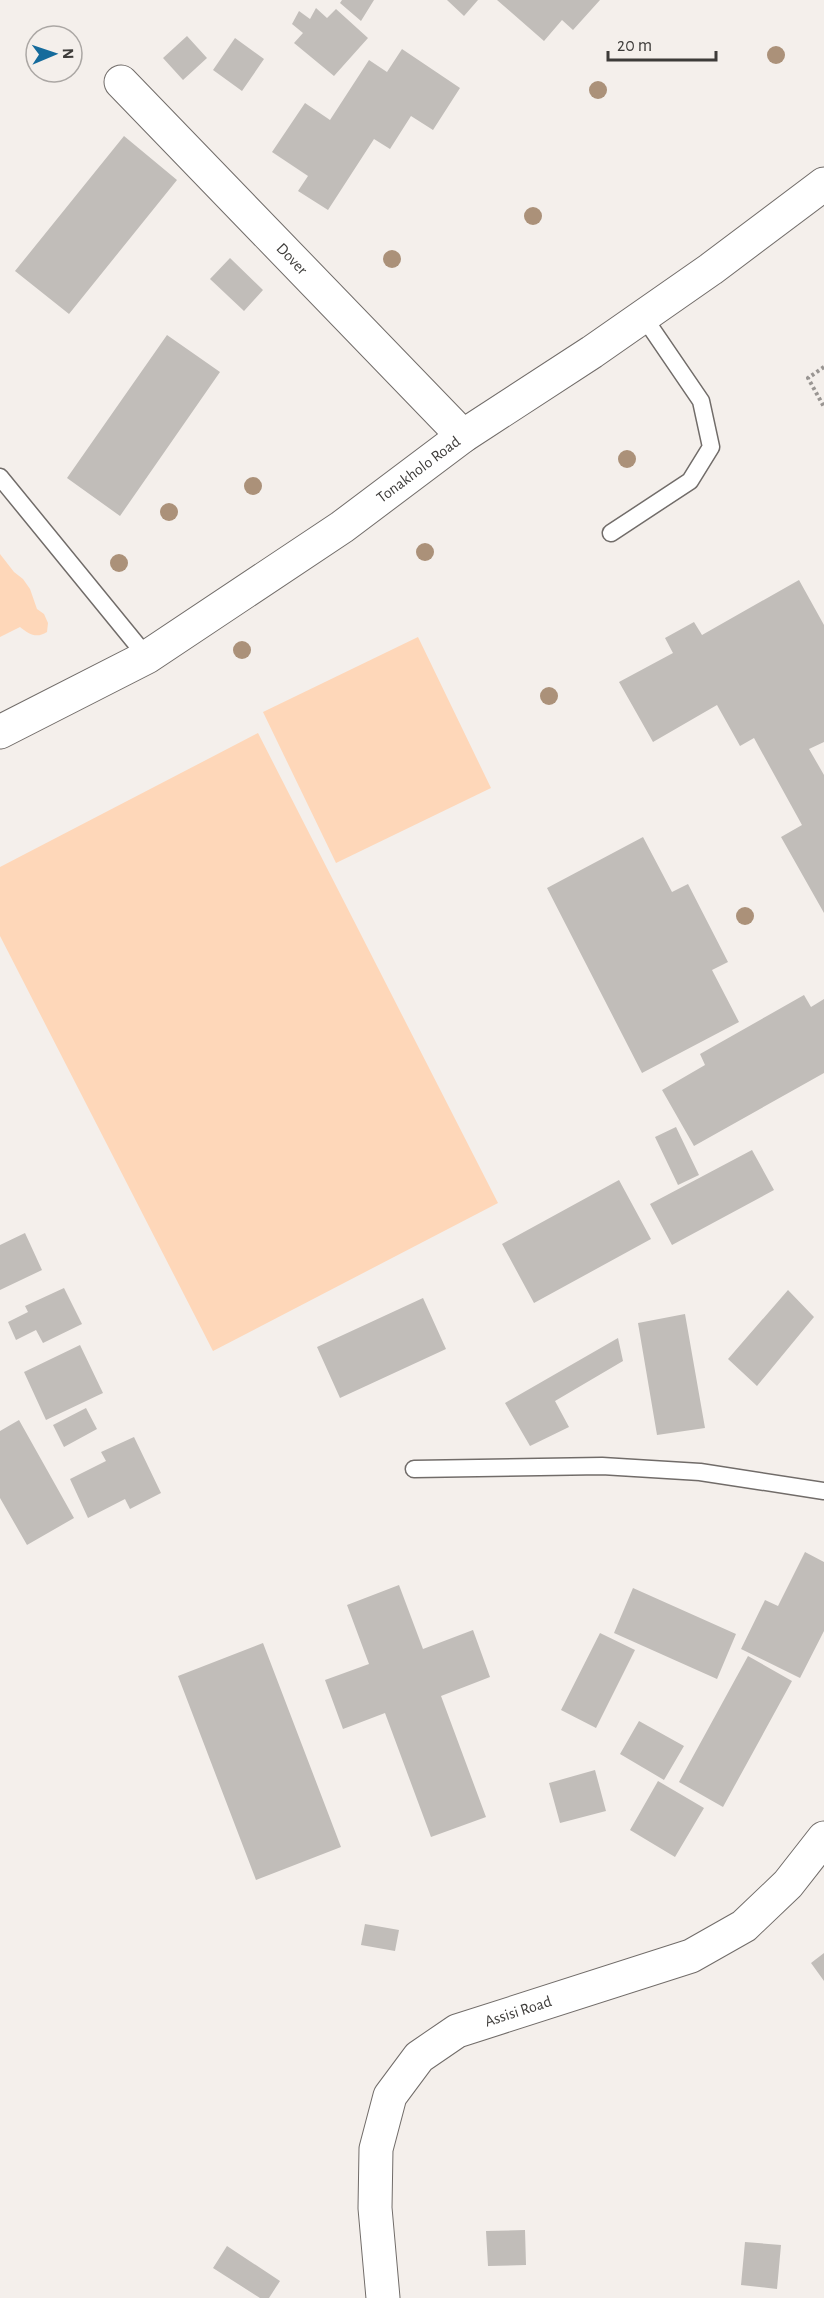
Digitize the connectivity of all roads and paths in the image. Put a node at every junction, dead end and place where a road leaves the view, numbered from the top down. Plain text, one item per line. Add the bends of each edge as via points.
1 (121, 82) dead end
2 (824, 184) edge
3 (643, 316) junction
4 (824, 367) edge
5 (824, 406) edge
6 (463, 436) junction
7 (0, 477) edge
8 (611, 533) dead end
9 (147, 657) junction
10 (0, 732) edge
11 (414, 1469) dead end
12 (824, 1491) edge
13 (824, 1838) edge
14 (383, 2298) edge

1 - 6 street, Dover
2 - 3 street, Tonakholo Road
3 - 6 street, Tonakholo Road
3 - 8 lane via 701,401 711,447 690,481
4 - 5 path via 808,378
6 - 9 street, Tonakholo Road via 342,527
7 - 9 lane
9 - 10 street, Tonakholo Road
11 - 12 lane via 602,1466 700,1472
13 - 14 street, Assisi Road via 788,1884 744,1926 692,1956 457,2031 419,2057 390,2096 376,2149 375,2208

